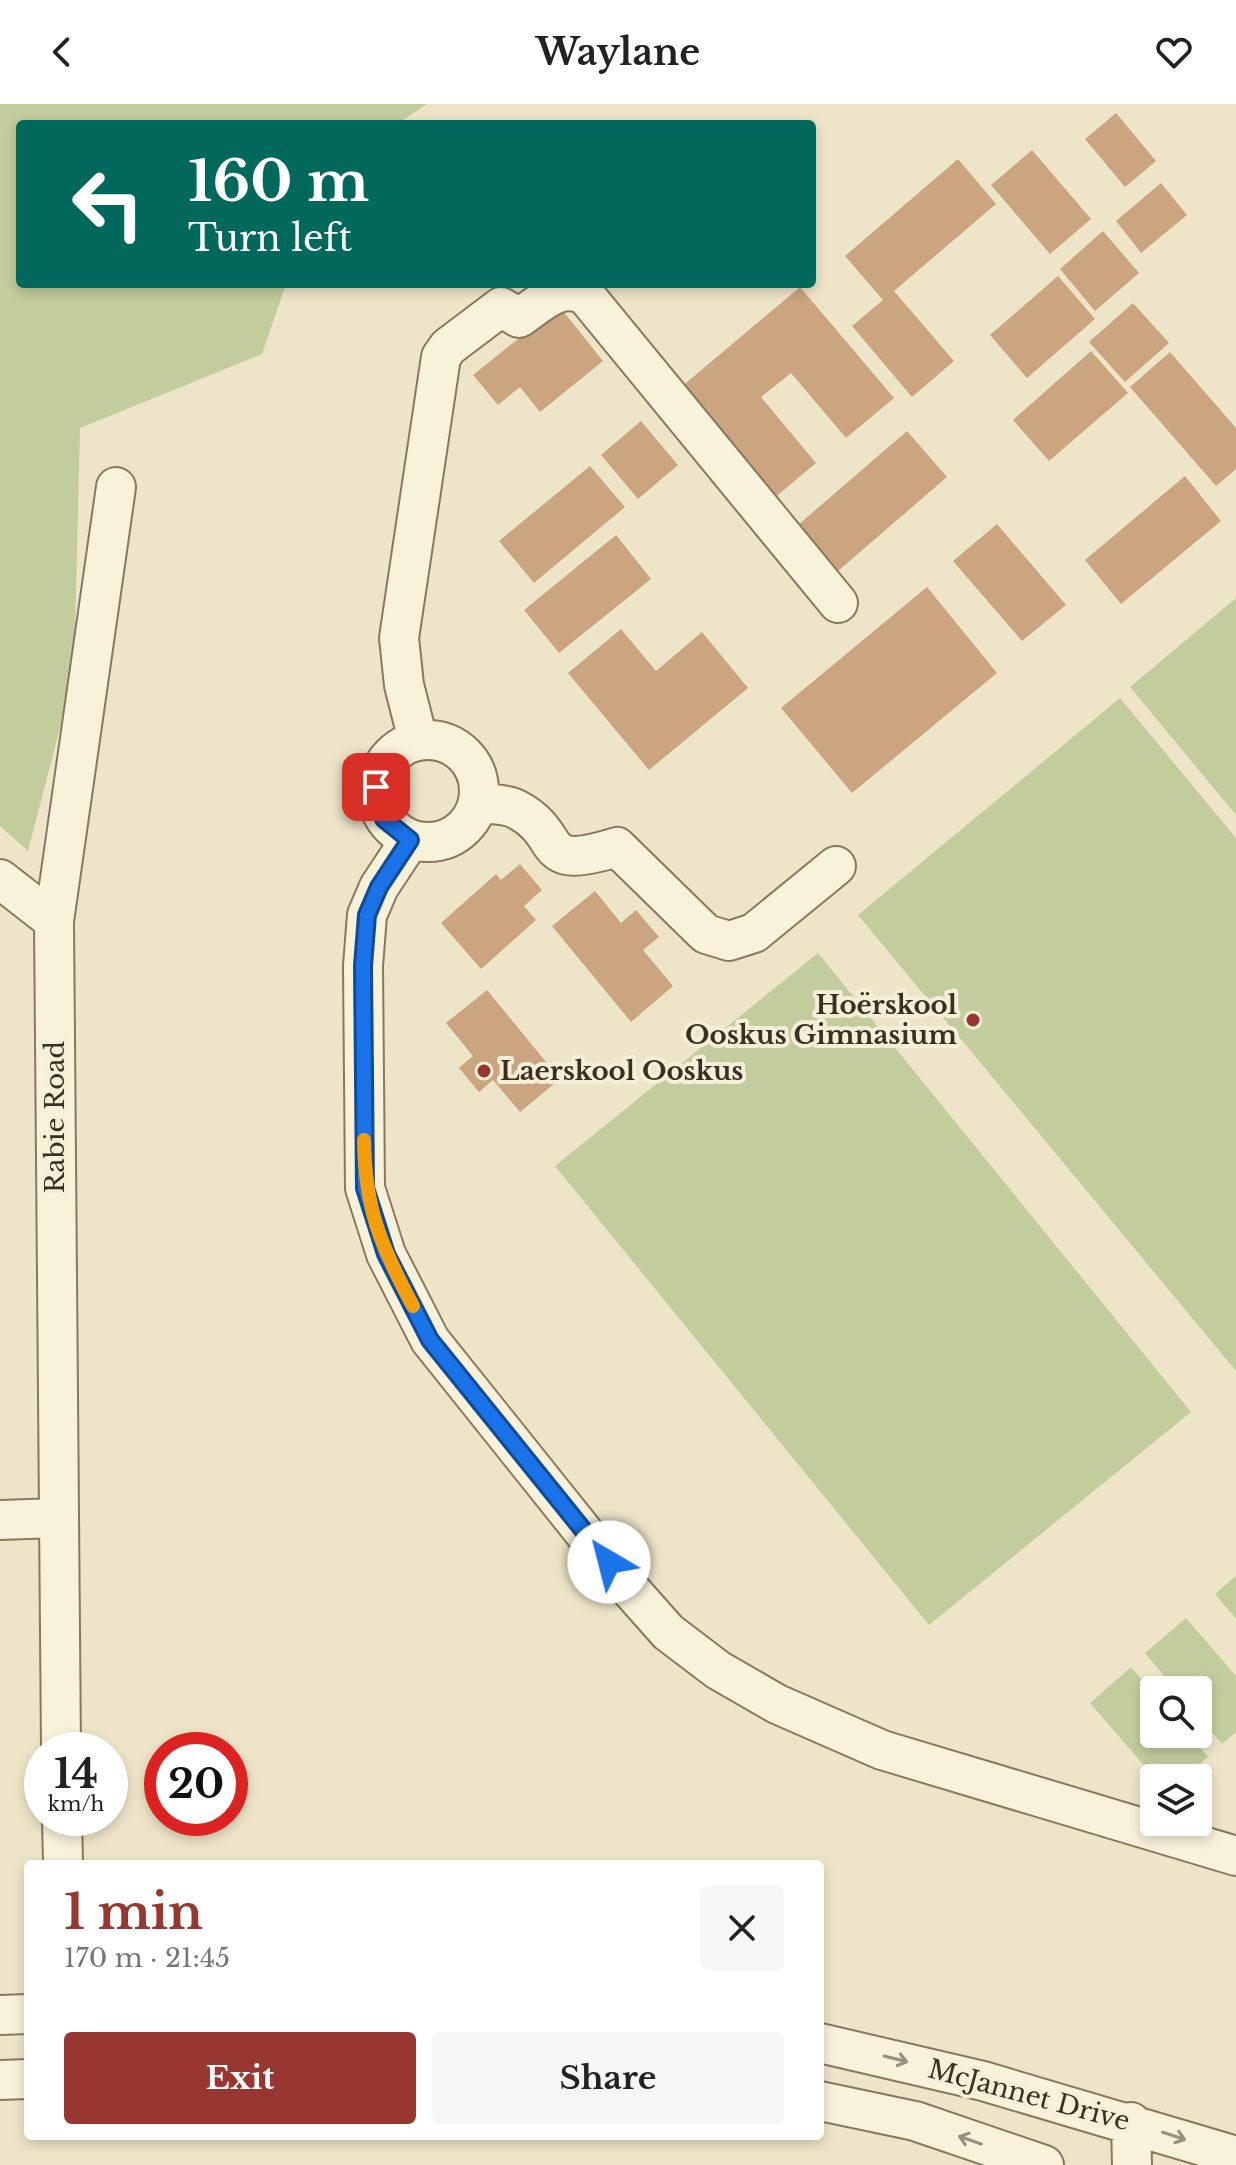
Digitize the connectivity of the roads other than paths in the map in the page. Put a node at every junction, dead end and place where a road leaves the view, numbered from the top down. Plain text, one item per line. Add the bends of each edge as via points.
1 (116, 487) dead end
2 (838, 603) dead end
3 (418, 740) junction
4 (479, 803) junction
5 (410, 840) junction
6 (836, 866) dead end
7 (0, 879) edge
8 (54, 921) junction
9 (57, 1518) junction
10 (0, 1520) edge
11 (61, 1732) edge
12 (62, 1836) edge
13 (1236, 1856) edge
14 (63, 1860) edge
15 (24, 2014) edge
16 (0, 2015) edge
17 (824, 2044) edge
18 (24, 2079) edge
19 (0, 2080) edge
20 (824, 2102) edge
21 (1131, 2122) junction
22 (1236, 2156) edge
23 (1044, 2165) edge
24 (1132, 2165) edge

1 - 8 street, Rabie Road
2 - 3 street via 586,296 574,289 561,290 519,318 501,307 441,357 399,638
3 - 4 street via 450,744 464,754 475,768
3 - 5 street via 389,757 376,787 384,819
4 - 5 street via 460,832 427,843
4 - 6 street via 515,808 566,856 585,857 617,847 706,934 729,941 754,933
5 - 13 street via 367,915 365,1188 386,1254 430,1340 622,1580 668,1632 718,1670 777,1704 882,1750
7 - 8 street
8 - 9 street, Rabie Road
9 - 10 street
9 - 11 street, Rabie Road
12 - 14 street
15 - 16 street
17 -> 21 street, McJannet Drive
18 - 19 street
23 -> 20 street via 915,2121
21 -> 22 street, McJannet Drive
21 - 24 street

